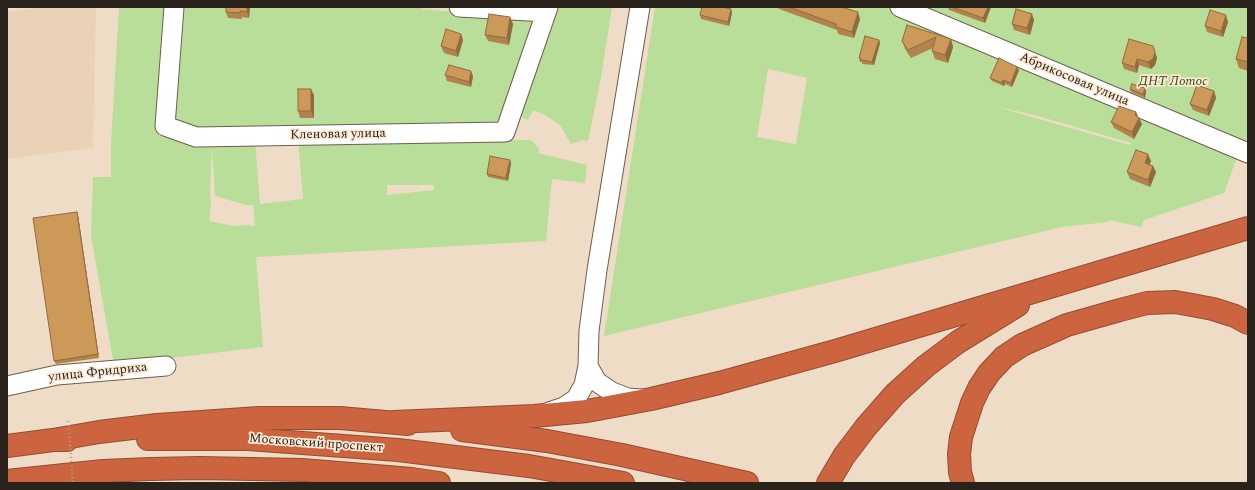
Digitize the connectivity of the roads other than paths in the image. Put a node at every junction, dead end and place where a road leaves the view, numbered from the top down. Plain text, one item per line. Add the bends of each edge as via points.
1 (174, 7) edge
2 (459, 7) edge
3 (640, 7) edge
4 (900, 7) edge
5 (547, 9) edge
6 (1248, 153) edge
7 (1248, 228) edge
8 (1050, 287) junction
9 (1248, 323) edge
10 (166, 366) dead end
11 (588, 366) junction
12 (7, 386) edge
13 (651, 399) junction
14 (534, 416) junction
15 (394, 422) junction
16 (53, 440) junction
17 (7, 446) edge
18 (7, 481) edge
19 (419, 481) edge
20 (439, 483) edge
21 (623, 483) edge
22 (747, 483) edge
23 (828, 483) edge
24 (963, 483) edge

1 - 5 street, Кленовая улица via 166,126 196,137 505,132
2 - 5 street, Кленовая улица
3 - 11 street via 597,270 589,331
4 - 6 street, Абрикосовая улица
7 - 8 highway
8 - 13 highway via 835,351
8 - 23 highway via 958,342 926,366 895,394 866,427
9 - 24 highway via 1235,316 1199,306 1175,302 1148,304 1067,325 1022,345 1004,357 989,373 972,403 961,437 959,454
10 - 12 street, улица Фридриха via 57,375
11 - 13 street via 597,382 612,392 628,398
11 - 14 street via 584,385 576,398 564,407
13 - 14 highway via 587,411
14 - 15 highway
15 - 16 highway via 340,418 258,418 157,425
15 - 22 highway via 553,442
16 - 17 highway, Московский проспект
16 - 21 highway, Московский проспект via 248,439 347,445 490,461
18 - 19 highway, Московский проспект via 103,471 193,468 302,470
19 - 20 highway, Московский проспект

